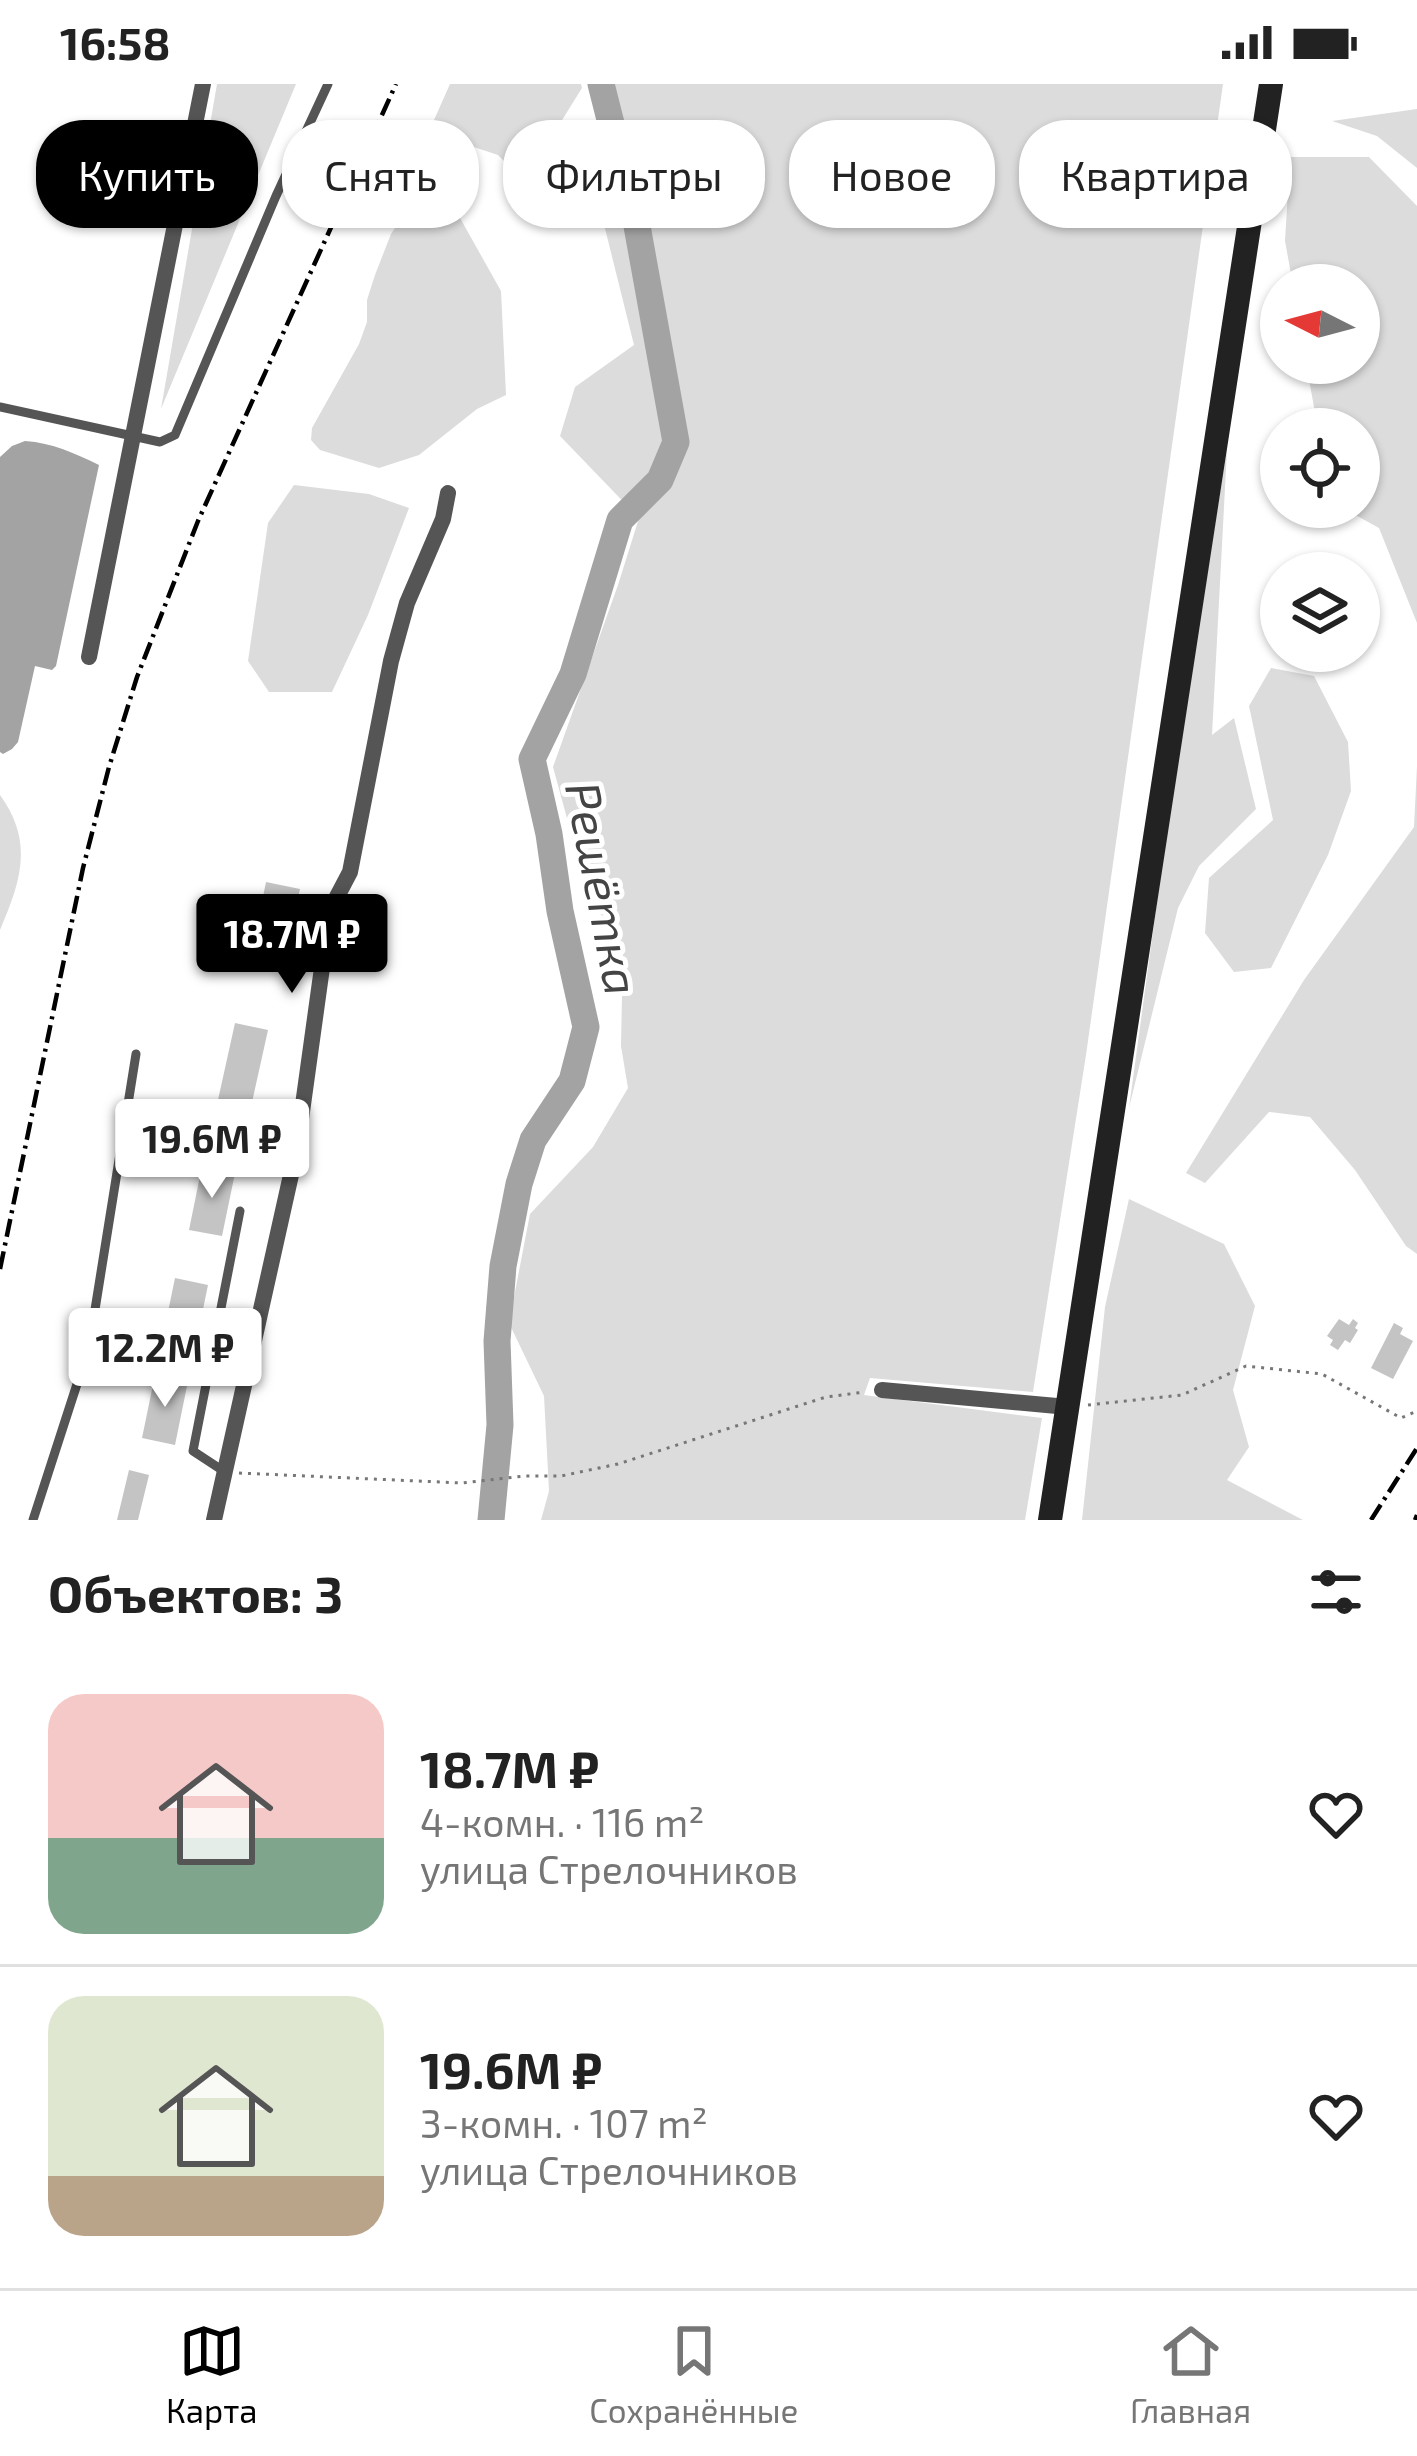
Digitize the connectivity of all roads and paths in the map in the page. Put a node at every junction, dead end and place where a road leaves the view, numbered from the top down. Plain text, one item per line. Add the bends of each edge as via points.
1 (203, 84) edge
2 (328, 84) edge
3 (1270, 84) edge
4 (0, 407) edge
5 (135, 436) junction
6 (448, 493) dead end
7 (89, 657) dead end
8 (136, 1054) dead end
9 (240, 1211) dead end
10 (882, 1390) joint
11 (1068, 1407) junction
12 (1417, 1411) edge
13 (226, 1472) junction
14 (33, 1520) edge
15 (214, 1520) edge
16 (1050, 1520) edge

1 - 5 street
2 - 5 lane via 180,427 167,441
3 - 11 street
4 - 5 lane
5 - 7 street
6 - 13 street via 407,603 350,872 330,910 296,1148
8 - 14 lane via 89,1347
9 - 13 lane via 193,1451
10 - 11 street
10 - 13 path via 826,1397 561,1476 462,1484
11 - 12 path via 1182,1395 1246,1366 1322,1374 1401,1418
11 - 16 street
13 - 15 street

